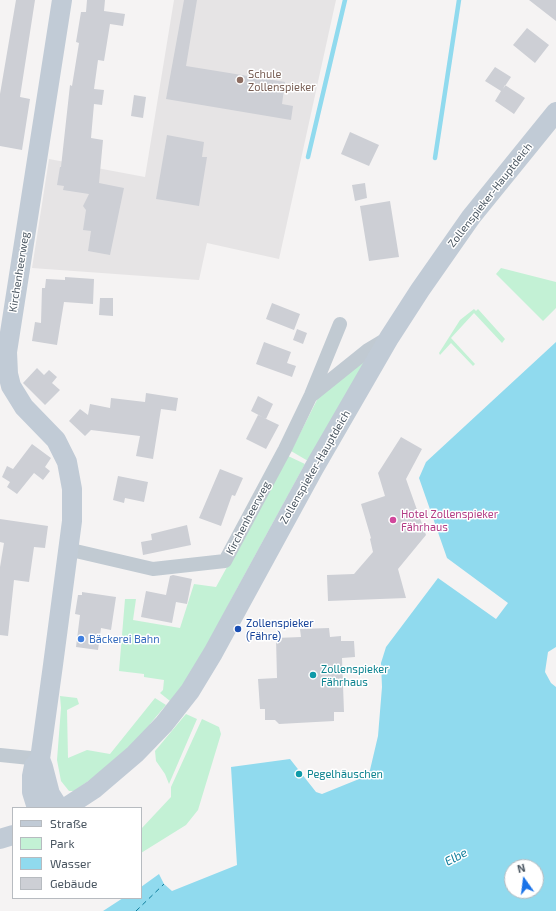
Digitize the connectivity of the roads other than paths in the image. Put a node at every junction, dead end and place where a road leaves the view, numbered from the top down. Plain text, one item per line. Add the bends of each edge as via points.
1 (62, 0) edge
2 (556, 112) edge
3 (340, 324) dead end
4 (389, 338) junction
5 (311, 395) junction
6 (67, 549) junction
7 (0, 755) edge
8 (40, 759) junction
9 (37, 807) edge
10 (58, 807) edge
11 (67, 807) edge
12 (12, 835) edge
13 (0, 839) edge

1 - 6 main road, Kirchenheerweg via 8,338 7,363 11,386 16,396 56,440 67,462 73,500
2 - 4 main road, Zollenspieker-Hauptdeich via 471,217
3 - 5 street, Kirchenheerweg
4 - 5 street, Kirchenheerweg via 368,350
4 - 11 main road, Zollenspieker-Hauptdeich via 190,690 164,724 130,759 94,789
5 - 6 street, Kirchenheerweg via 225,561 153,569
6 - 8 main road, Kirchenheerweg
7 - 8 street
8 - 9 main road, Kirchenheerweg via 34,766 31,785
8 - 10 main road, Kirchenheerweg via 50,794
12 - 13 main road

